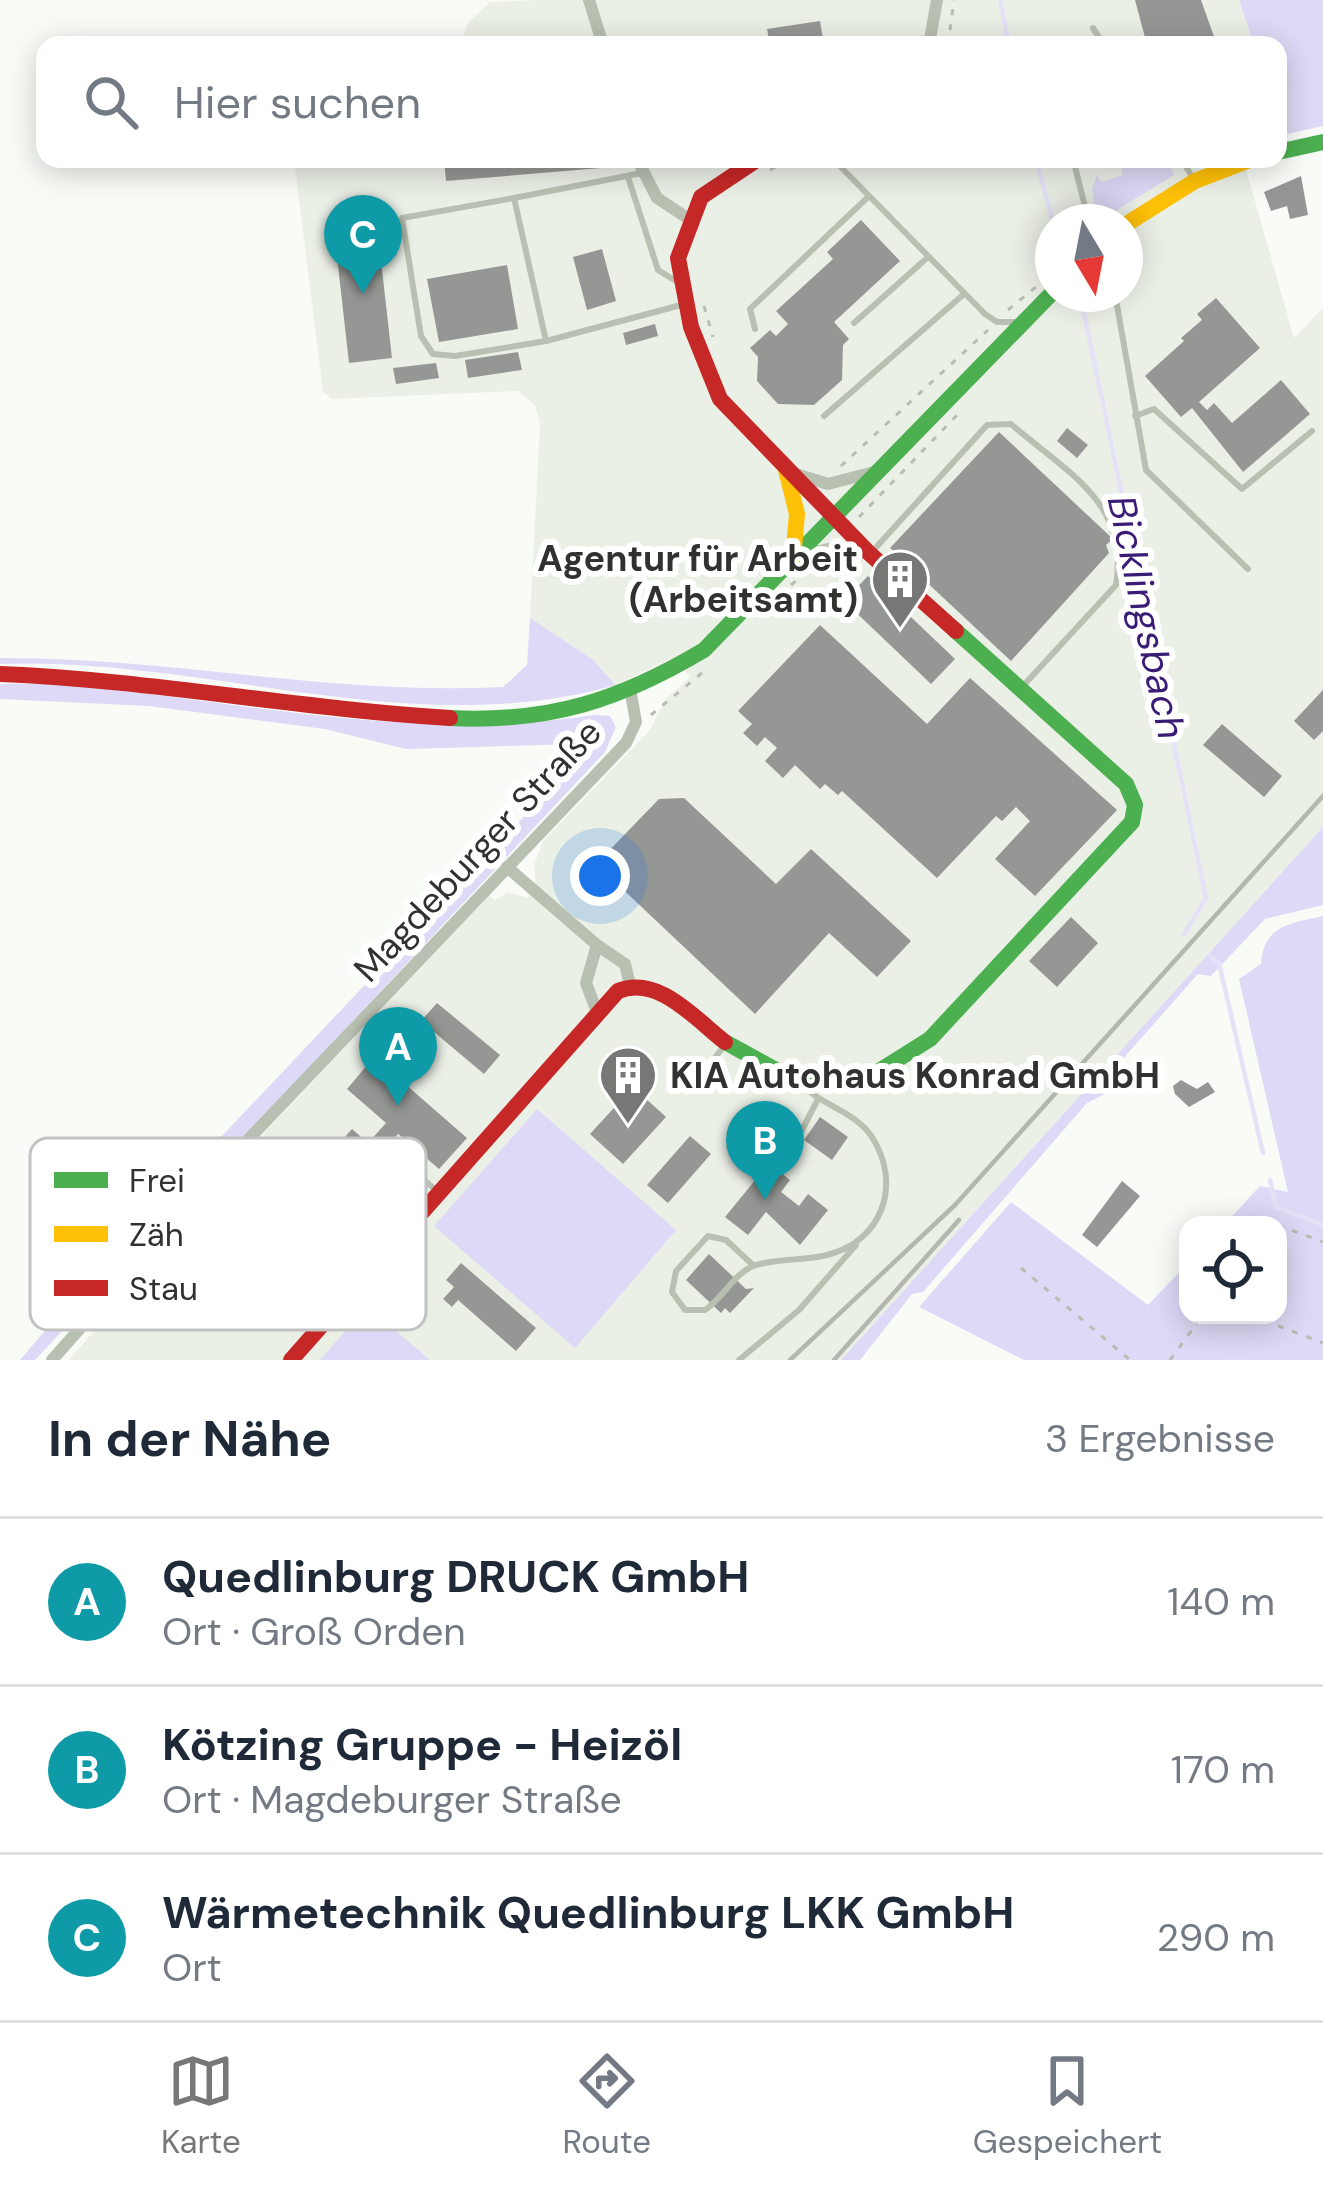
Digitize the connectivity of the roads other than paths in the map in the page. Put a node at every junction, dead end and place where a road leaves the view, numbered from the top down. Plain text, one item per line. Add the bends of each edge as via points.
1 (590, 0) edge
2 (937, 0) edge
3 (1093, 28) dead end
4 (600, 36) edge
5 (931, 36) edge
6 (1098, 36) edge
7 (1323, 142) edge
8 (1287, 150) edge
9 (743, 168) edge
10 (841, 168) edge
11 (1074, 168) edge
12 (1187, 168) edge
13 (1229, 168) edge
14 (636, 170) edge
15 (1195, 181) junction
16 (514, 198) junction
17 (867, 198) junction
18 (1084, 204) edge
19 (1143, 214) edge
20 (689, 219) junction
21 (927, 258) junction
22 (679, 283) junction
23 (964, 294) junction
24 (685, 304) junction
25 (1035, 306) edge
26 (1117, 312) edge
27 (1024, 322) junction
28 (854, 323) dead end
29 (755, 329) dead end
30 (546, 340) junction
31 (824, 416) dead end
32 (1135, 416) junction
33 (1312, 431) dead end
34 (786, 470) junction
35 (875, 471) junction
36 (833, 517) junction
37 (870, 554) junction
38 (793, 559) junction
39 (1248, 568) dead end
40 (0, 674) edge
41 (1022, 687) junction
42 (631, 694) junction
43 (507, 867) junction
44 (597, 945) junction
45 (630, 985) junction
46 (603, 1005) junction
47 (727, 1043) junction
48 (710, 1064) dead end
49 (797, 1078) junction
50 (818, 1099) junction
51 (802, 1130) dead end
52 (250, 1138) edge
53 (426, 1182) edge
54 (436, 1191) junction
55 (426, 1203) edge
56 (861, 1238) junction
57 (754, 1266) junction
58 (79, 1330) edge
59 (311, 1330) edge
60 (52, 1360) edge
61 (292, 1360) edge
62 (739, 1360) edge

1 - 4 street
2 - 5 street
3 - 6 lane
7 - 8 street
9 - 20 street via 712,186
10 - 17 lane
11 - 18 lane
12 - 15 lane
13 - 15 street
14 - 16 lane
14 - 20 street via 664,205
14 - 22 lane via 658,271
15 - 19 street
16 - 30 lane
16 - 30 lane via 402,218 421,336 440,357
17 - 21 lane
17 - 29 lane via 750,309
20 - 22 street
21 - 23 lane
21 - 28 lane
22 - 24 street
23 - 27 lane via 997,322
23 - 31 lane
24 - 30 lane
24 - 34 street via 720,399
25 - 27 street, Magdeburger Straße
26 - 32 lane
27 - 35 street, Magdeburger Straße
32 - 33 lane via 1154,410 1242,489
32 - 39 lane via 1146,470
34 - 35 street via 828,484
34 - 36 street
34 - 38 street via 797,514
35 - 36 street, Magdeburger Straße
36 - 37 street
36 - 38 street, Magdeburger Straße
37 - 38 street via 836,547
37 - 41 street via 1004,680
37 - 41 lane via 987,425 1011,424 1088,490 1115,523 1116,585
38 - 42 street, Magdeburger Straße via 696,657
40 - 42 street via 92,677 416,715 533,713
41 - 49 street via 1126,784 1132,822 916,1051 860,1078
42 - 43 street, Magdeburger Straße via 635,726
43 - 44 street
43 - 52 street, Magdeburger Straße
44 - 45 street via 626,964
44 - 46 street via 586,973
45 - 46 street
45 - 47 street via 654,988
46 - 54 street
47 - 48 lane
47 - 49 street
49 - 50 lane
50 - 51 lane
50 - 56 lane via 862,1124 883,1161 886,1204
53 - 54 lane
54 - 55 street
56 - 57 lane via 824,1256
56 - 62 lane via 799,1310
57 - 57 lane via 704,1310 685,1310 672,1292 676,1271 708,1236 726,1240
58 - 60 street, Magdeburger Straße
59 - 61 street

